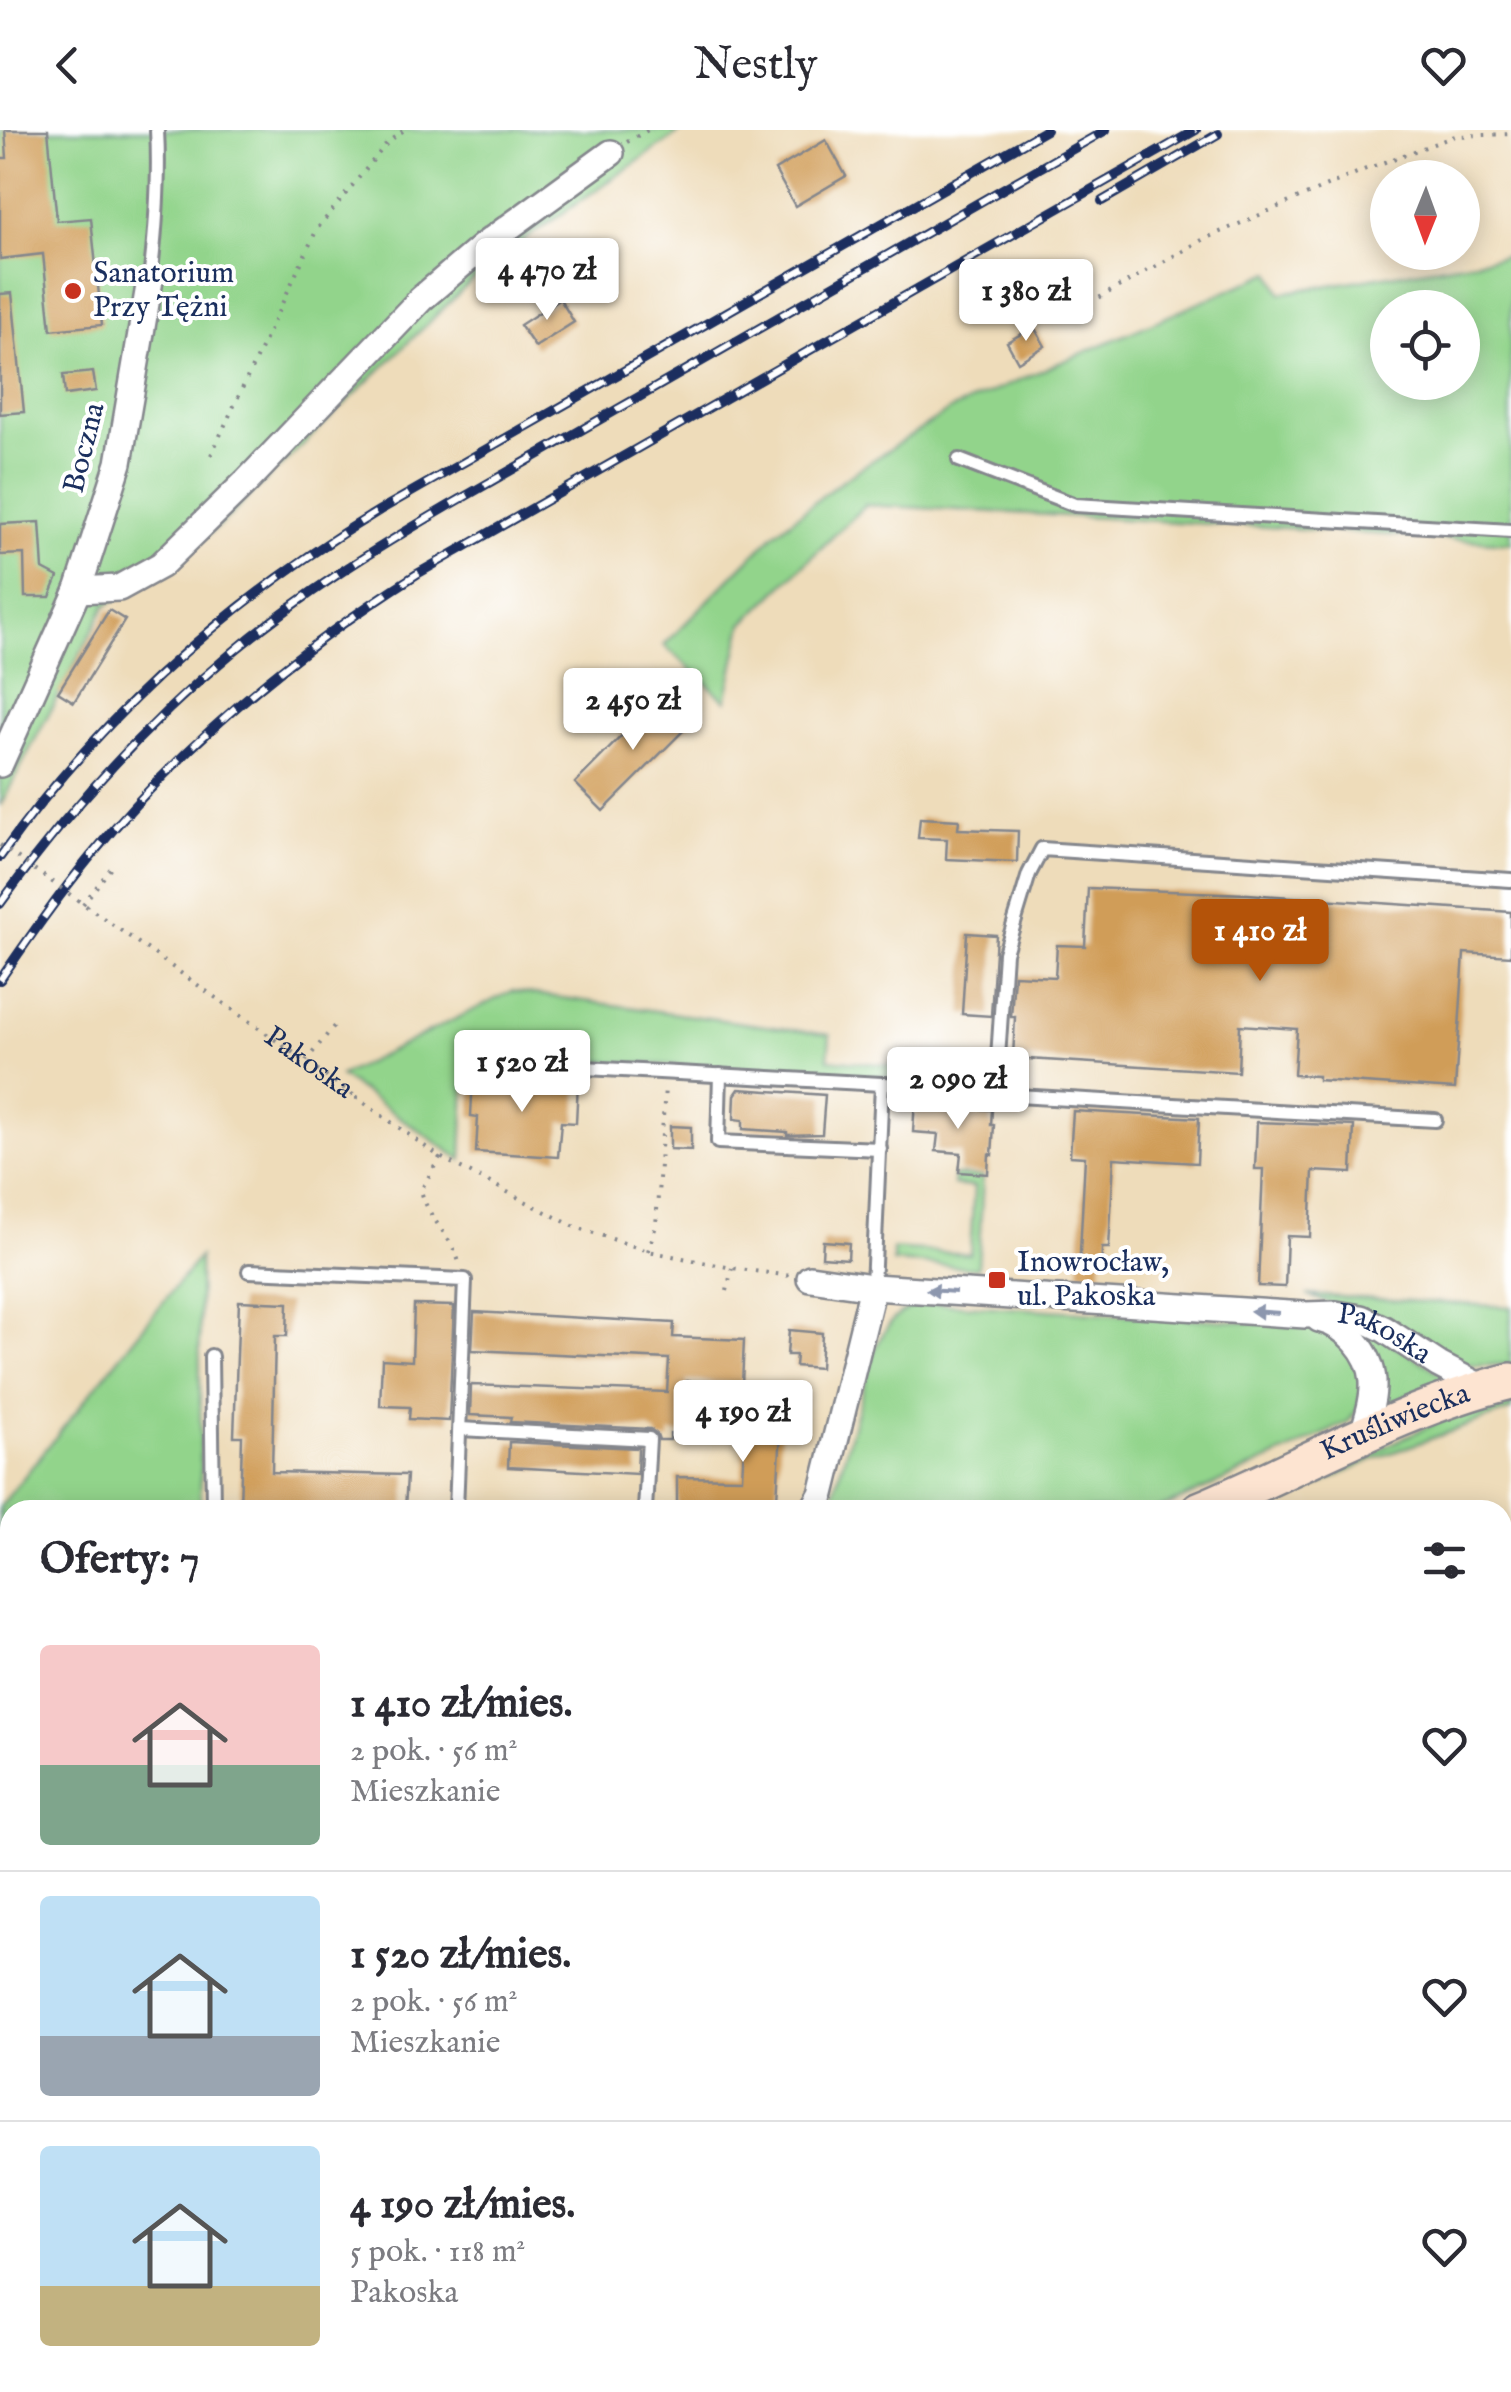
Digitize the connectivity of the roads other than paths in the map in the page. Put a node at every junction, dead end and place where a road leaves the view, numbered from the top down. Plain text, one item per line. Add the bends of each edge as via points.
1 (157, 130) edge
2 (607, 149) dead end
3 (150, 280) joint
4 (959, 460) dead end
5 (1511, 531) edge
6 (78, 590) junction
7 (0, 764) edge
8 (1511, 880) edge
9 (472, 1062) dead end
10 (720, 1076) junction
11 (882, 1084) junction
12 (996, 1088) junction
13 (1434, 1120) dead end
14 (880, 1150) junction
15 (249, 1270) dead end
16 (810, 1278) road end
17 (873, 1287) junction
18 (1304, 1315) junction
19 (211, 1356) dead end
20 (1497, 1384) edge
21 (460, 1429) junction
22 (1362, 1436) junction
23 (213, 1500) edge
24 (456, 1500) edge
25 (646, 1500) edge
26 (820, 1500) edge
27 (1221, 1500) edge

1 - 3 lane, Boczna via 158,217
2 - 6 street via 418,295 161,564 119,588
3 - 6 street, Boczna via 118,464
4 - 5 lane via 1075,505
6 - 7 street, Boczna
8 - 12 lane via 1042,848 1004,952
9 - 10 lane
10 - 11 lane
10 - 14 lane via 718,1142
11 - 12 lane
11 - 14 lane
12 - 13 lane via 1016,1096
14 - 17 lane
15 - 21 lane via 465,1280
16 - 17 street, Pakoska
18 -> 17 street, Pakoska
17 - 26 street
18 - 20 street, Pakoska via 1361,1318 1440,1365
18 - 22 street, Pakoska via 1342,1328 1369,1364 1372,1392
19 - 23 lane
20 - 22 main road, Kruśliwiecka
21 - 24 lane
21 - 25 lane via 650,1439
22 - 27 main road, Kruśliwiecka

